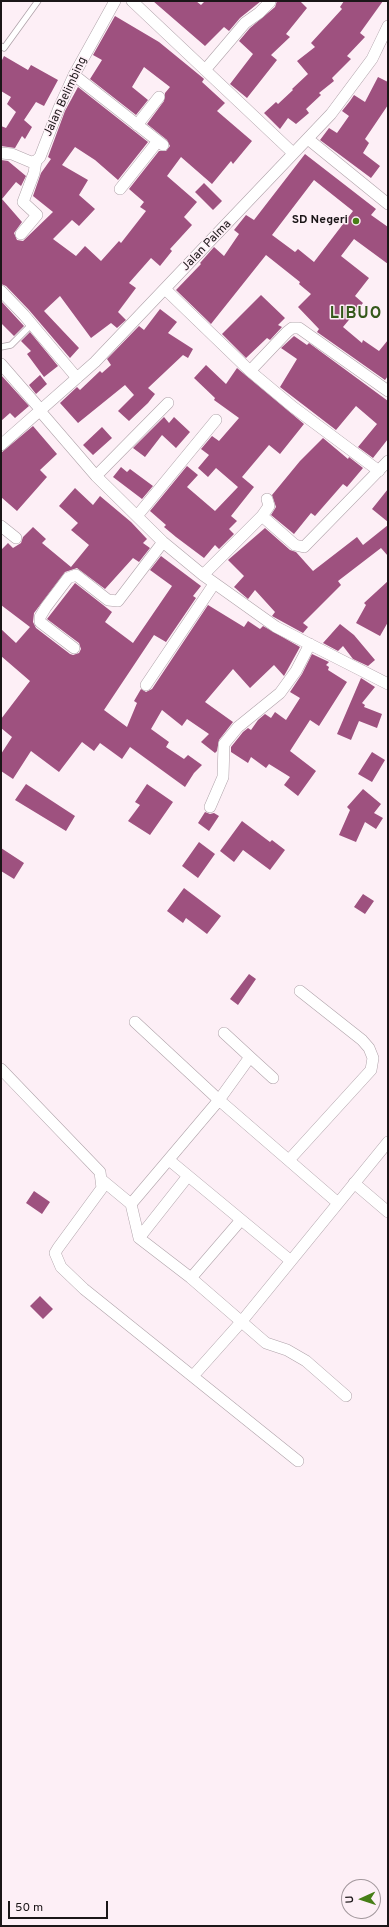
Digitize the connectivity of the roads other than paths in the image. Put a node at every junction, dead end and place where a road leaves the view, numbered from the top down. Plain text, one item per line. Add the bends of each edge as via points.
1 (38, 1) edge
2 (115, 1) edge
3 (132, 1) edge
4 (270, 1) edge
5 (388, 26) edge
6 (1, 46) edge
7 (206, 70) junction
8 (74, 75) junction
9 (159, 97) dead end
10 (137, 125) junction
11 (308, 139) junction
12 (294, 153) junction
13 (1, 154) edge
14 (36, 161) junction
15 (120, 189) dead end
16 (388, 204) edge
17 (21, 234) dead end
18 (165, 289) junction
19 (1, 291) edge
20 (32, 324) junction
21 (1, 347) edge
22 (1, 364) edge
23 (250, 371) junction
24 (77, 378) junction
25 (388, 391) edge
26 (168, 403) dead end
27 (40, 410) junction
28 (216, 420) dead end
29 (1, 445) edge
30 (388, 461) edge
31 (379, 471) junction
32 (96, 476) junction
33 (267, 499) dead end
34 (137, 516) junction
35 (262, 516) junction
36 (1, 526) edge
37 (16, 538) dead end
38 (163, 542) junction
39 (203, 575) junction
40 (214, 584) junction
41 (310, 644) junction
42 (74, 648) dead end
43 (388, 684) edge
44 (146, 685) dead end
45 (210, 807) dead end
46 (300, 991) dead end
47 (135, 1022) dead end
48 (224, 1032) dead end
49 (250, 1057) junction
50 (1, 1069) edge
51 (273, 1078) dead end
52 (219, 1100) junction
53 (388, 1142) edge
54 (169, 1160) junction
55 (289, 1160) junction
56 (188, 1176) junction
57 (102, 1180) junction
58 (354, 1183) junction
59 (338, 1203) junction
60 (131, 1204) junction
61 (388, 1212) edge
62 (241, 1220) junction
63 (139, 1238) junction
64 (291, 1261) junction
65 (191, 1278) junction
66 (242, 1321) junction
67 (193, 1376) junction
68 (346, 1396) dead end
69 (298, 1460) dead end

1 - 6 lane via 4,48
2 - 8 street, Jalan Belimbing
3 - 7 street
4 - 7 street via 246,23
5 - 11 street, Jalan Palma via 372,59 354,85 332,114
7 - 12 street
8 - 10 street
8 - 14 street, Jalan Belimbing via 40,157
9 - 10 street
10 - 15 street via 161,143
11 - 12 street, Jalan Palma
11 - 16 street
12 - 18 street, Jalan Palma
13 - 14 street via 12,154 28,161
14 - 17 street, Jalan Belimbing via 23,202 37,215
18 - 23 street
18 - 24 street, Jalan Palma
19 - 20 street
20 - 21 lane via 11,345
20 - 24 street
22 - 27 street
23 - 25 street via 287,332 292,328 299,328
23 - 31 street via 293,407
24 - 27 street, Jalan Palma
26 - 32 street
27 - 29 street, Jalan Palma
27 - 32 street
28 - 34 street
30 - 31 street
31 - 35 street via 304,547 295,545
32 - 34 street
33 - 35 street via 269,506
34 - 38 street
35 - 39 street
36 - 37 street
38 - 39 street
38 - 42 street via 118,601 108,600 76,575 68,578 46,607 40,622
39 - 40 street
40 - 41 street via 276,627
40 - 44 street
41 - 43 street
41 - 45 street via 280,693 238,727 224,744 223,777
46 - 55 street via 362,1040 373,1058 371,1070
47 - 52 street
48 - 49 street
49 - 51 street
49 - 52 street
50 - 57 street via 90,1161 100,1172
52 - 54 street
52 - 55 street
53 - 58 street
54 - 56 street
54 - 60 street
55 - 59 street
56 - 62 street
56 - 63 street
57 - 60 street
57 - 67 street via 102,1188 55,1253 57,1260 84,1289
58 - 59 street
58 - 61 street
59 - 64 street
60 - 63 street
62 - 64 street
62 - 65 street
63 - 65 street
64 - 66 street
65 - 66 street
66 - 67 street
66 - 68 street via 266,1343 287,1350 306,1361
67 - 69 street

